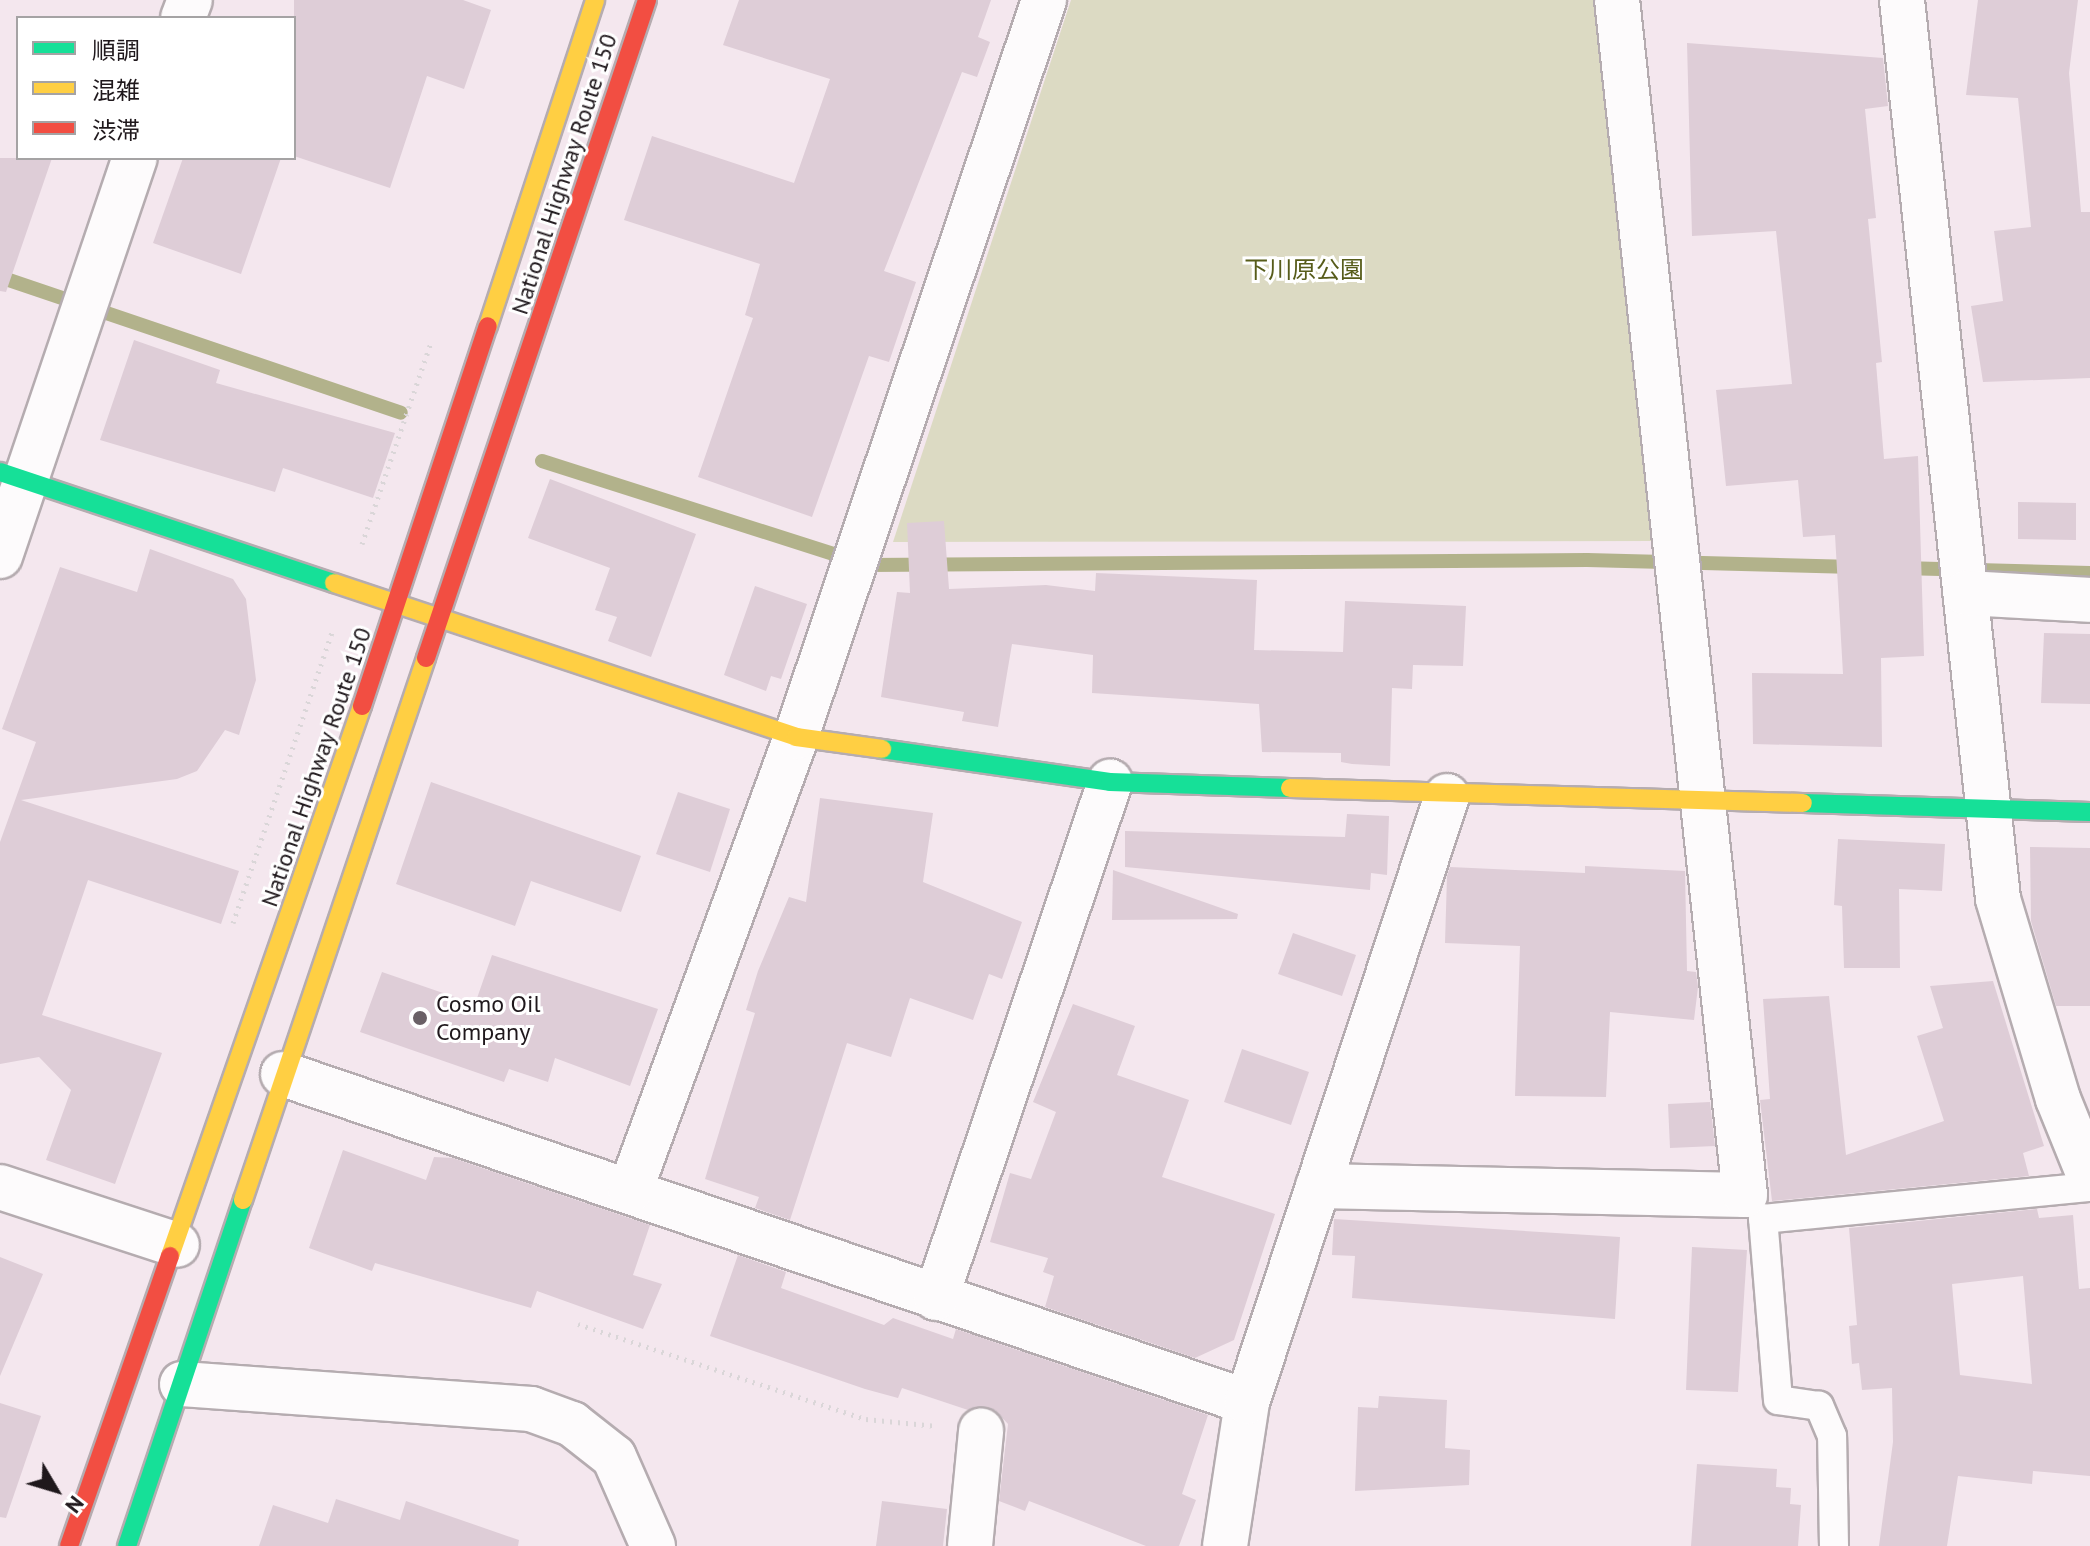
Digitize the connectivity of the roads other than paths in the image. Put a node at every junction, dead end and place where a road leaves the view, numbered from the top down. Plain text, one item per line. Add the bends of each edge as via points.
1 (595, 0) edge
2 (647, 0) edge
3 (1044, 0) edge
4 (1617, 0) edge
5 (1902, 0) edge
6 (134, 160) edge
7 (12, 476) edge
8 (0, 556) edge
9 (1966, 593) junction
10 (2090, 600) edge
11 (397, 604) junction
12 (442, 617) junction
13 (796, 737) junction
14 (1110, 782) junction
15 (1447, 796) junction
16 (1708, 804) junction
17 (1987, 809) junction
18 (2090, 812) edge
19 (283, 1074) junction
20 (2090, 1178) edge
21 (1318, 1186) junction
22 (0, 1187) edge
23 (2090, 1187) edge
24 (630, 1191) junction
25 (177, 1245) junction
26 (936, 1298) junction
27 (182, 1384) junction
28 (1247, 1402) junction
29 (981, 1431) road end
30 (69, 1546) edge
31 (127, 1546) edge
32 (653, 1546) edge
33 (970, 1546) edge
34 (1225, 1546) edge
35 (1834, 1546) edge

1 - 11 main road, National Highway Route 150
2 - 12 main road, National Highway Route 150
3 - 13 street
4 - 16 street
5 - 9 street
6 - 7 street
7 - 8 street
7 - 11 main road
9 - 10 street
9 - 17 street
11 - 12 main road
11 - 25 main road, National Highway Route 150
12 - 13 main road
12 - 19 main road, National Highway Route 150
13 - 14 main road
13 - 24 street
14 - 15 main road
14 - 26 street
15 - 16 main road
15 - 21 street
16 - 17 main road
16 - 21 street via 1745,1195
17 - 18 main road
17 - 20 street via 1998,899 2027,1005
19 - 24 street
19 - 27 main road, National Highway Route 150
21 - 28 street
22 - 25 street
23 - 35 lane via 1763,1219 1778,1400 1819,1406 1832,1436
24 - 26 street
25 - 30 main road, National Highway Route 150
26 - 28 street
27 - 31 main road, National Highway Route 150
27 - 32 street via 531,1409 572,1424 614,1457
28 - 34 street
29 - 33 street

